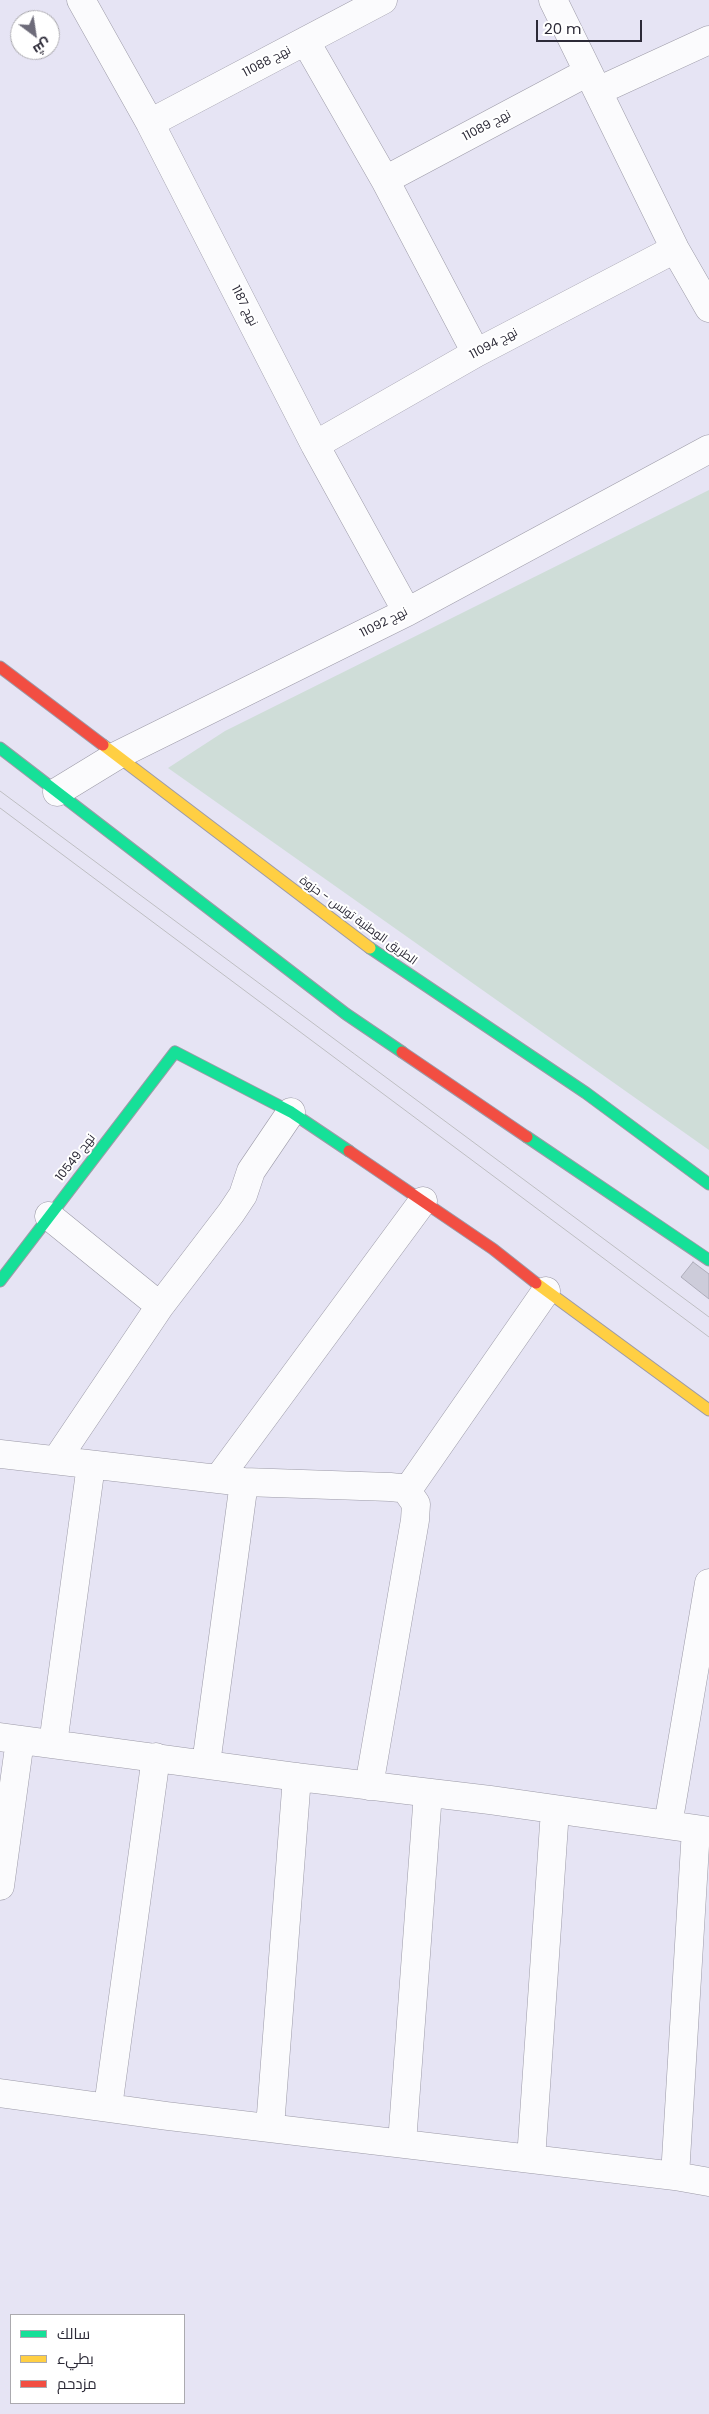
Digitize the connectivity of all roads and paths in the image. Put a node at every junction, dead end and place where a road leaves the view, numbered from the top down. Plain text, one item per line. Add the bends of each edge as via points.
1 (81, 0) edge
2 (384, 0) edge
3 (553, 0) edge
4 (709, 40) edge
5 (306, 42) junction
6 (593, 81) junction
7 (150, 123) junction
8 (385, 180) junction
9 (675, 248) junction
10 (709, 308) edge
11 (476, 353) junction
12 (315, 445) junction
13 (709, 449) edge
14 (407, 612) junction
15 (0, 667) edge
16 (0, 748) edge
17 (116, 756) junction
18 (57, 792) junction
19 (291, 1112) junction
20 (709, 1184) edge
21 (423, 1201) junction
22 (49, 1216) junction
23 (709, 1260) edge
24 (0, 1281) edge
25 (546, 1291) junction
26 (160, 1306) junction
27 (709, 1410) edge
28 (0, 1454) edge
29 (57, 1459) junction
30 (91, 1465) junction
31 (231, 1481) junction
32 (407, 1491) junction
33 (709, 1583) edge
34 (10, 1738) edge
35 (53, 1744) junction
36 (156, 1757) junction
37 (206, 1764) junction
38 (297, 1777) junction
39 (369, 1786) junction
40 (428, 1794) junction
41 (555, 1810) junction
42 (668, 1825) junction
43 (702, 1830) edge
44 (0, 1886) edge
45 (0, 2094) edge
46 (108, 2107) junction
47 (270, 2127) junction
48 (402, 2143) junction
49 (531, 2159) junction
50 (675, 2176) junction
51 (709, 2182) edge

1 - 7 street, نهج 1187
2 - 5 street, نهج 11088
3 - 6 street
4 - 6 street, نهج 11089
5 - 7 street, نهج 11088
5 - 8 street
6 - 8 street, نهج 11089
6 - 9 street
7 - 12 street, نهج 1187
8 - 11 street
9 - 10 street
9 - 11 street, نهج 11094
11 - 12 street, نهج 11094
12 - 14 street, نهج 1187
13 - 14 street, نهج 11092
14 - 17 street, نهج 11092
15 - 17 main road, الطريق الوطنية تونس - حزوة
16 - 18 main road
17 - 18 street, نهج 11092
17 - 20 main road, الطريق الوطنية تونس - حزوة via 383,958 586,1093
18 - 23 main road via 346,1014
19 - 21 main road
19 - 22 main road, نهج 10549 via 175,1052
19 - 26 street via 251,1170 243,1195 231,1213
21 - 25 main road via 493,1249
21 - 31 street
22 - 24 main road, نهج 10549
22 - 26 street
25 - 27 main road
25 - 32 street
26 - 29 street
28 - 29 street
29 - 30 street
30 - 31 street
30 - 35 street
31 - 32 street via 390,1487
31 - 37 street
32 - 39 street via 416,1504 415,1520
33 - 42 street
34 - 35 street
34 - 44 street
35 - 36 street
36 - 37 street
36 - 46 street
37 - 38 street
38 - 39 street
38 - 47 street
39 - 40 street
40 - 41 street
40 - 48 street
41 - 42 street
41 - 49 street
42 - 43 street
43 - 50 street
45 - 46 street
46 - 47 street
47 - 48 street
48 - 49 street
49 - 50 street
50 - 51 street

